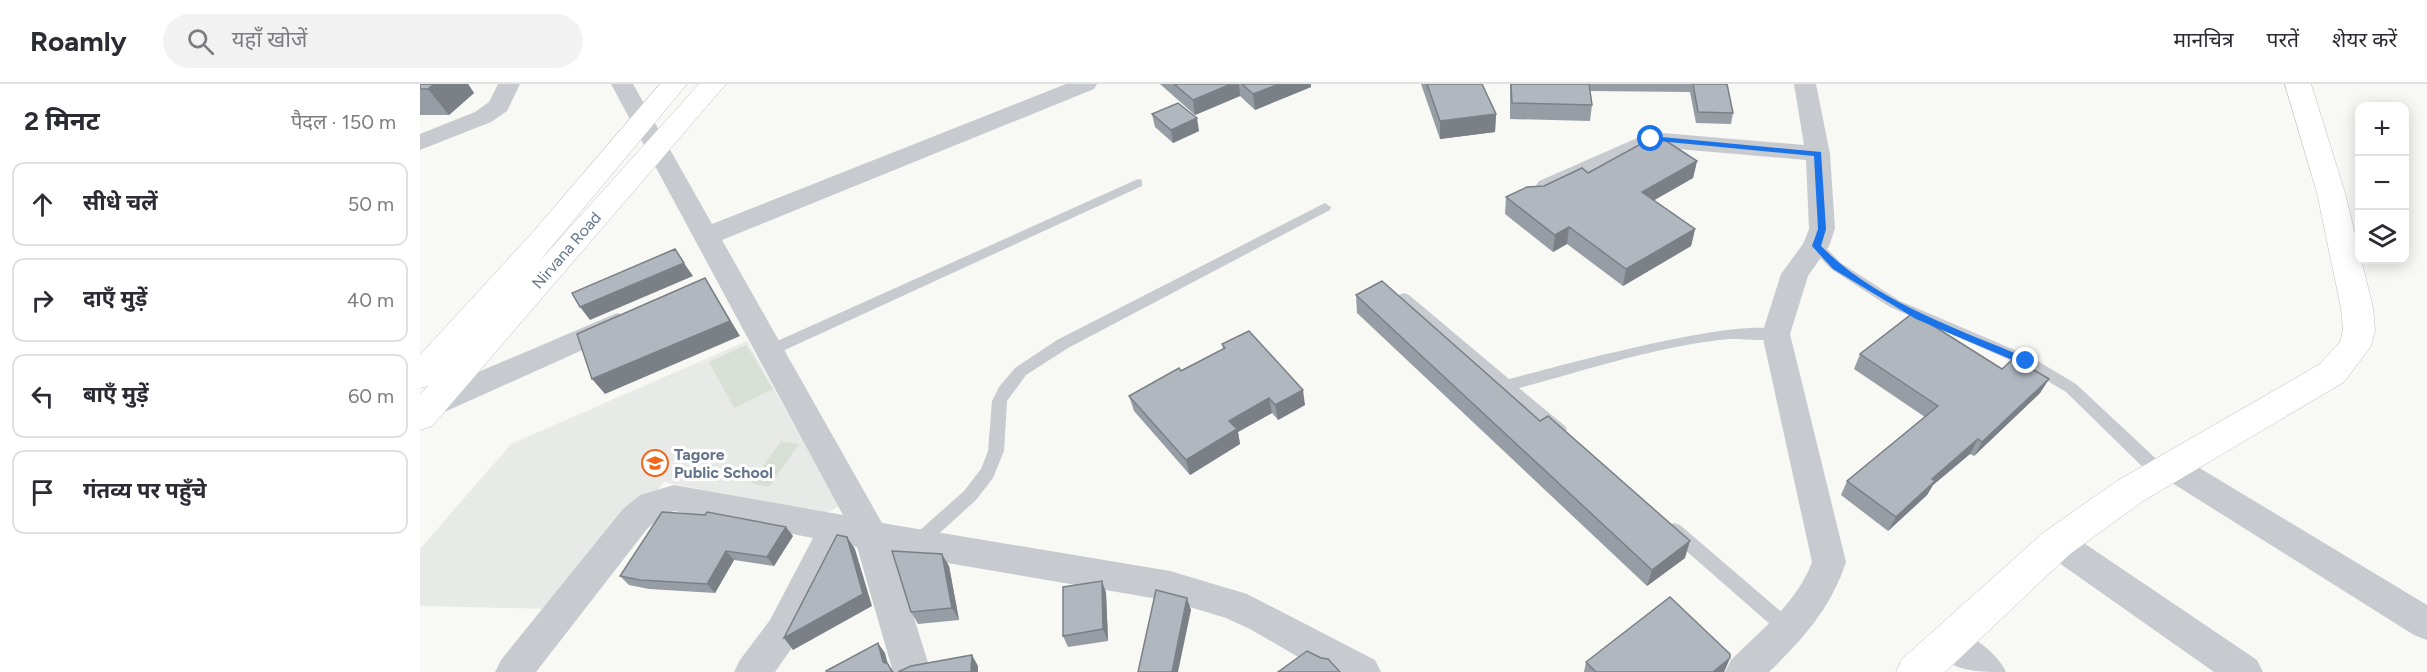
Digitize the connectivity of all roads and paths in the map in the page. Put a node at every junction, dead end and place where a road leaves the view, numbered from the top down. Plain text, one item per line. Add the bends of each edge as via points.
1 (510, 84) edge
2 (622, 84) edge
3 (713, 84) edge
4 (1086, 84) edge
5 (1805, 84) edge
6 (2298, 84) edge
7 (667, 87) edge
8 (651, 135) junction
9 (420, 142) edge
10 (1818, 154) junction
11 (1138, 183) dead end
12 (1532, 195) edge
13 (1325, 207) dead end
14 (706, 236) junction
15 (1816, 246) junction
16 (1404, 298) edge
17 (642, 312) edge
18 (1776, 334) junction
19 (769, 351) junction
20 (420, 376) edge
21 (1507, 386) junction
22 (425, 412) edge
23 (1570, 440) edge
24 (2166, 470) junction
25 (1659, 517) edge
26 (836, 527) junction
27 (871, 535) junction
28 (2057, 543) junction
29 (916, 544) junction
30 (2427, 624) edge
31 (1787, 628) junction
32 (1949, 642) junction
33 (514, 672) edge
34 (753, 672) edge
35 (912, 672) edge
36 (1362, 672) edge
37 (1744, 672) edge
38 (1916, 672) edge
39 (1987, 672) edge
40 (2244, 672) edge

1 - 9 street via 499,106 483,117
2 - 8 street
3 - 8 street, Nirvana Road
4 - 14 street
5 - 10 street
6 - 24 street via 2331,193 2357,309 2359,330 2355,346 2332,373
7 - 8 street, Nirvana Road
8 - 14 street
8 - 20 street, Nirvana Road
8 - 22 street, Nirvana Road
10 - 12 street via 1651,139
10 - 15 street via 1822,229
11 - 19 lane
13 - 29 lane via 1034,361 1013,378 997,407 994,459 987,475
14 - 19 street via 716,279
15 - 18 street via 1795,274
15 - 24 lane via 1836,266 1895,304 2026,361 2071,388
16 - 21 lane
17 - 22 street
18 - 21 lane via 1730,334 1669,344
18 - 31 street via 1829,562 1824,582 1812,603
19 - 27 street
21 - 23 lane
24 - 28 street
24 - 30 street
25 - 31 lane
26 - 27 street
26 - 33 street via 674,498 652,505 635,519
26 - 34 street via 783,631
27 - 29 street
27 - 35 street
28 - 32 street
28 - 40 street
29 - 36 street via 1192,592 1263,618
31 - 37 street
32 - 38 street
32 - 39 street

